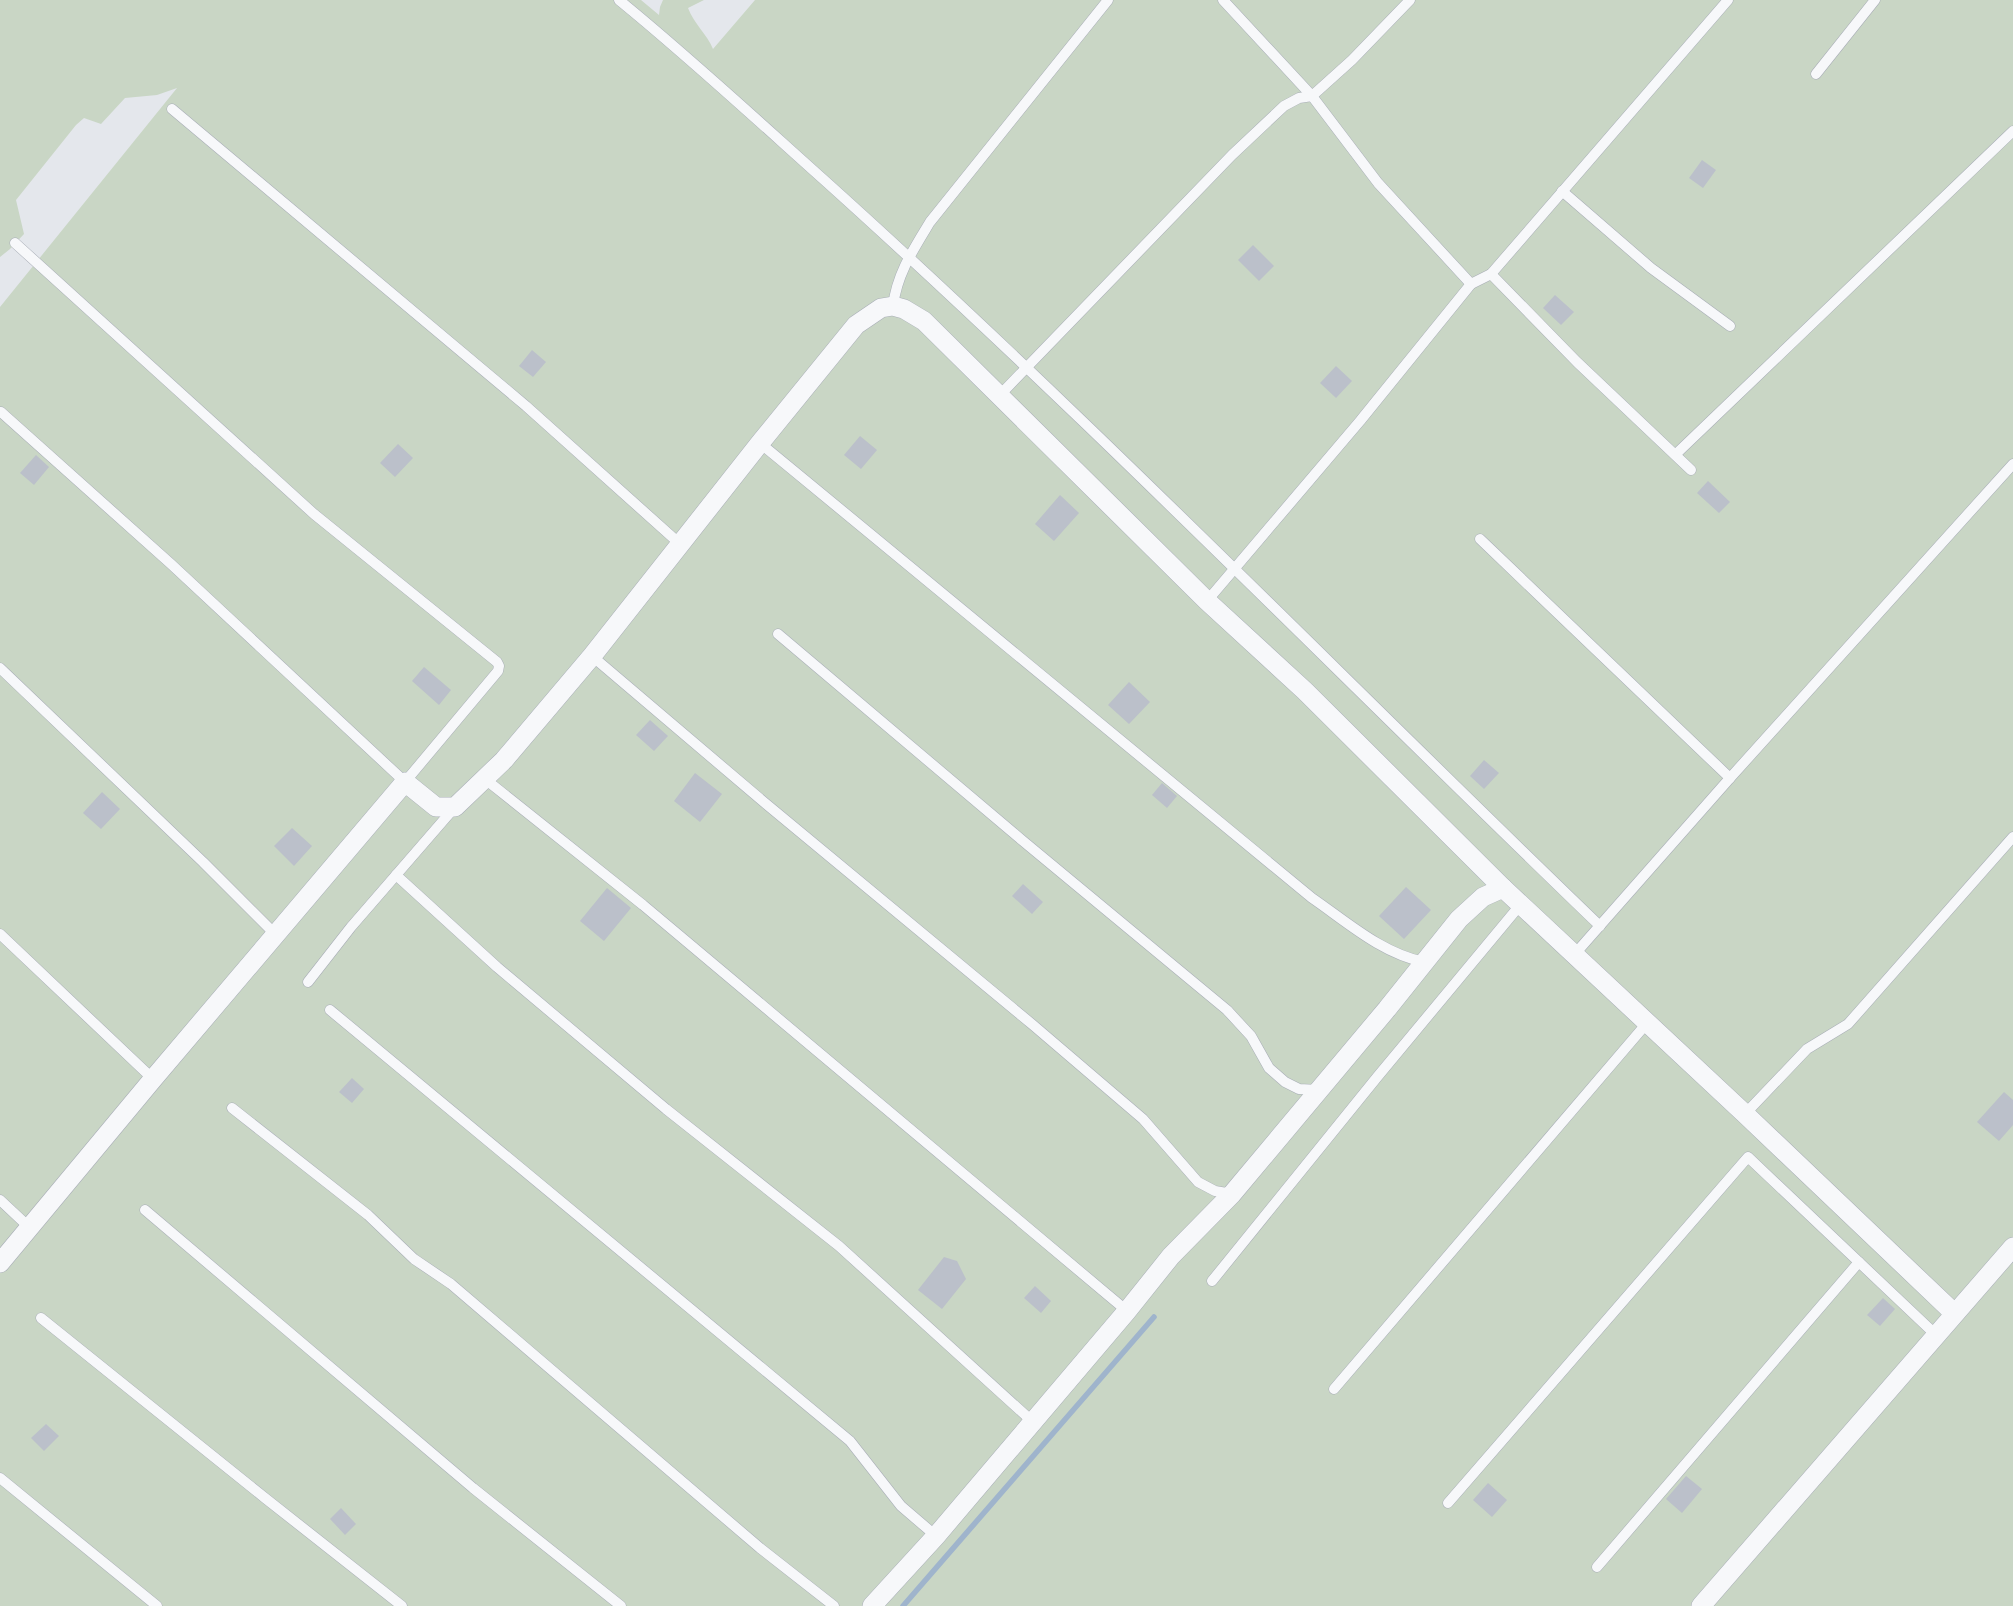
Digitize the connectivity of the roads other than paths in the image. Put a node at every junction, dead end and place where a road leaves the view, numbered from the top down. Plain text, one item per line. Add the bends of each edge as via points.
1 (619, 0) edge
2 (1108, 0) edge
3 (1223, 0) edge
4 (1410, 0) edge
5 (1728, 0) edge
6 (1875, 0) edge
7 (1816, 74) dead end
8 (1312, 96) junction
9 (172, 109) dead end
10 (2013, 131) edge
11 (1562, 191) junction
12 (14, 243) dead end
13 (909, 256) junction
14 (1491, 274) junction
15 (1471, 284) junction
16 (893, 306) junction
17 (1730, 326) dead end
18 (1027, 367) junction
19 (998, 397) junction
20 (1, 412) dead end
21 (760, 443) junction
22 (1676, 454) junction
23 (2013, 464) edge
24 (1691, 470) dead end
25 (1480, 540) dead end
26 (680, 544) junction
27 (1234, 570) junction
28 (1207, 601) junction
29 (778, 634) dead end
30 (592, 656) junction
31 (0, 668) edge
32 (485, 778) junction
33 (1730, 778) junction
34 (405, 782) junction
35 (455, 807) junction
36 (2013, 837) edge
37 (396, 875) junction
38 (1504, 888) junction
39 (1521, 904) junction
40 (1600, 926) junction
41 (0, 934) edge
42 (276, 935) junction
43 (1574, 955) junction
44 (1424, 962) junction
45 (308, 982) dead end
46 (330, 1010) dead end
47 (1647, 1023) junction
48 (153, 1078) junction
49 (1319, 1090) junction
50 (232, 1108) dead end
51 (1745, 1114) junction
52 (1232, 1194) junction
53 (0, 1200) edge
54 (145, 1210) dead end
55 (30, 1228) junction
56 (2013, 1247) edge
57 (1859, 1262) junction
58 (0, 1263) edge
59 (1212, 1281) dead end
60 (1127, 1311) junction
61 (1954, 1313) junction
62 (42, 1318) dead end
63 (1936, 1335) junction
64 (1334, 1388) dead end
65 (1033, 1422) junction
66 (0, 1478) edge
67 (1448, 1503) dead end
68 (936, 1536) junction
69 (1597, 1567) dead end
70 (157, 1606) edge
71 (402, 1606) edge
72 (621, 1606) edge
73 (834, 1606) edge
74 (872, 1606) edge
75 (1701, 1606) edge

1 - 13 lane
2 - 13 lane via 930,222
3 - 8 lane
4 - 8 lane
5 - 11 lane
6 - 7 lane
8 - 15 lane via 1378,183
8 - 18 lane via 1284,106 1232,155
9 - 26 lane via 526,406
10 - 22 lane
11 - 14 lane
11 - 17 lane via 1651,268
12 - 34 lane via 314,514 497,662 498,671
13 - 16 lane via 895,287
13 - 18 lane
14 - 15 lane
14 - 22 lane via 1577,362
15 - 27 lane
16 - 19 street via 924,320
16 - 21 street via 881,308 856,325
18 - 19 lane
18 - 27 lane
19 - 28 street
20 - 34 lane via 171,564
21 - 26 street
21 - 44 lane via 1312,898 1388,950 1406,959
22 - 24 lane
23 - 33 lane
25 - 33 lane
26 - 30 street
27 - 28 lane
27 - 40 lane
28 - 38 street via 1306,691
29 - 49 lane via 1227,1010 1241,1023 1269,1068 1280,1078 1299,1089
30 - 32 street
30 - 52 lane via 1143,1119 1198,1182 1215,1191
31 - 42 lane
32 - 35 street
32 - 60 lane via 643,905
33 - 40 lane
34 - 35 street via 436,807
34 - 42 street
35 - 37 lane
36 - 51 lane via 1848,1024 1808,1049
37 - 45 lane
37 - 65 lane via 497,967 659,1103 839,1246
38 - 39 street
38 - 44 street via 1483,897 1459,919
39 - 43 street
39 - 59 lane
40 - 43 lane
41 - 48 lane
42 - 48 street
43 - 47 street
44 - 49 street
46 - 68 lane via 850,1441 901,1506
47 - 51 street
47 - 64 lane
48 - 55 street
49 - 52 street
50 - 73 lane via 368,1215 414,1259 451,1284 760,1548
51 - 61 street
52 - 60 street via 1171,1256
53 - 55 lane
54 - 72 lane via 473,1488
55 - 58 street
56 - 61 street
57 - 63 lane
57 - 67 lane via 1748,1157
57 - 69 lane
60 - 65 street
61 - 63 street
62 - 71 lane
63 - 75 street
65 - 68 street
66 - 70 lane
68 - 74 street

